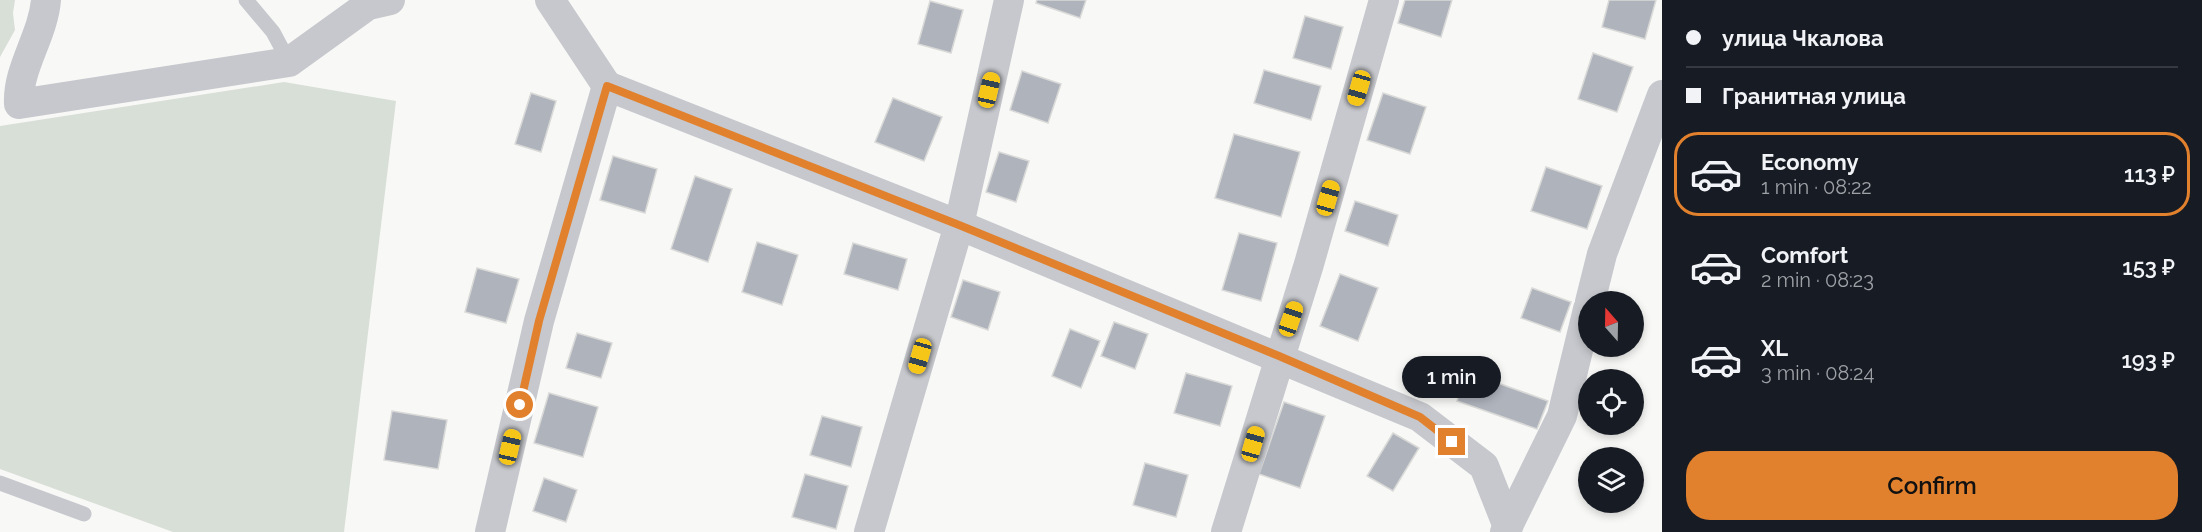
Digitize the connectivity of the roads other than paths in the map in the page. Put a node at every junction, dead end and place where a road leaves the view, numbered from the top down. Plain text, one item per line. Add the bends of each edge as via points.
1 (46, 0) edge
2 (246, 0) edge
3 (390, 0) edge
4 (550, 0) edge
5 (1009, 0) edge
6 (1384, 0) edge
7 (289, 62) junction
8 (607, 86) junction
9 (1662, 96) edge
10 (959, 225) junction
11 (1593, 291) edge
12 (1578, 350) edge
13 (1279, 356) junction
14 (0, 483) edge
15 (84, 514) dead end
16 (1506, 529) edge
17 (490, 532) edge
18 (869, 532) edge
19 (1226, 532) edge

1 - 7 street via 41,28 18,90 19,104
2 - 7 lane via 273,32
3 - 7 street via 368,5
4 - 8 street
5 - 10 street
6 - 13 street
8 - 10 street
8 - 17 street via 539,321
9 - 11 street via 1602,254
10 - 13 street
10 - 18 street
12 - 16 street via 1562,416
13 - 16 street via 1420,417 1484,466
13 - 19 street
14 - 15 lane

